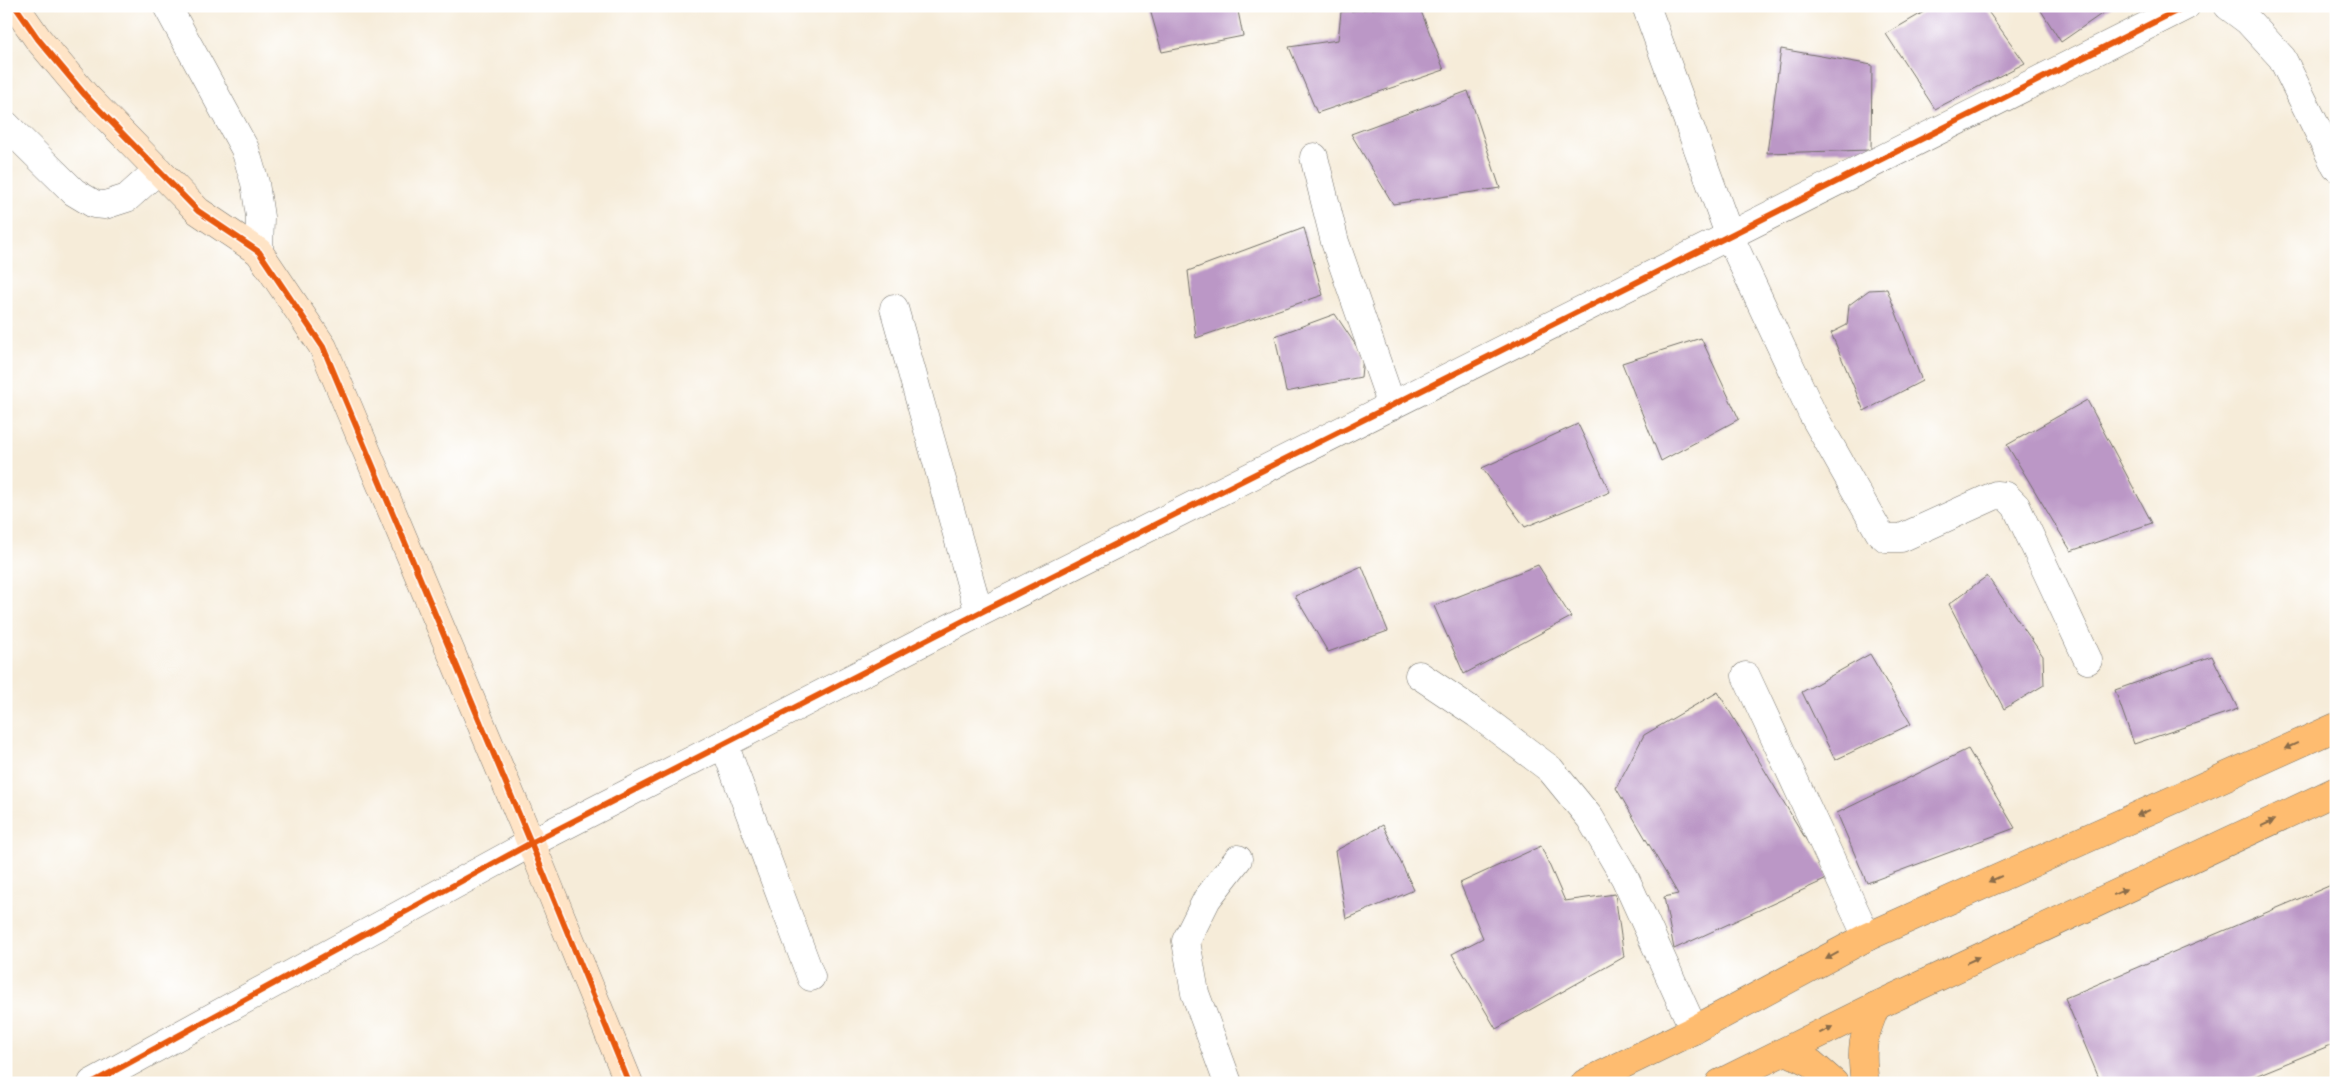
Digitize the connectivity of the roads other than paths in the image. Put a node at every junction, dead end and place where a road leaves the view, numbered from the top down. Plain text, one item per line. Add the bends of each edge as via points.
1 (15, 6) edge
2 (167, 6) edge
3 (1646, 6) edge
4 (2186, 6) edge
5 (2228, 6) edge
6 (6, 125) edge
7 (1314, 157) dead end
8 (2336, 167) edge
9 (158, 170) junction
10 (1730, 237) junction
11 (259, 252) junction
12 (894, 308) dead end
13 (1392, 406) junction
14 (979, 613) junction
15 (2088, 660) dead end
16 (1419, 675) dead end
17 (1746, 676) dead end
18 (2336, 726) edge
19 (724, 744) junction
20 (2336, 791) edge
21 (531, 843) junction
22 (1238, 860) dead end
23 (1867, 937) junction
24 (811, 977) dead end
25 (1876, 1006) junction
26 (1694, 1030) junction
27 (1786, 1051) junction
28 (92, 1083) edge
29 (629, 1083) edge
30 (1228, 1083) edge
31 (1586, 1083) edge
32 (1720, 1083) edge
33 (1834, 1083) edge
34 (1865, 1083) edge

1 - 9 street via 85,95
2 - 11 street via 245,150 258,200
3 - 10 street
4 - 10 street
5 - 8 street via 2248,21 2282,58
6 - 9 street via 74,192 94,204 116,203 127,198
7 - 13 street via 1334,242
9 - 11 street via 198,211
10 - 13 street
10 - 15 street via 1812,413 1878,532 1886,538 1901,538 1996,495 2006,496 2016,506
11 - 21 street via 323,347
12 - 14 street
13 - 14 street
14 - 19 street
16 - 26 street via 1550,768 1590,818 1625,878
17 - 23 street
18 -> 23 main road
19 - 21 street
19 - 24 street
25 -> 20 main road
21 - 28 street
21 - 29 street
22 - 30 street via 1207,899 1186,941 1195,992
23 -> 26 main road
27 -> 25 main road
25 - 34 main road via 1863,1038
26 - 31 main road
27 - 32 main road
27 - 33 main road via 1811,1063

